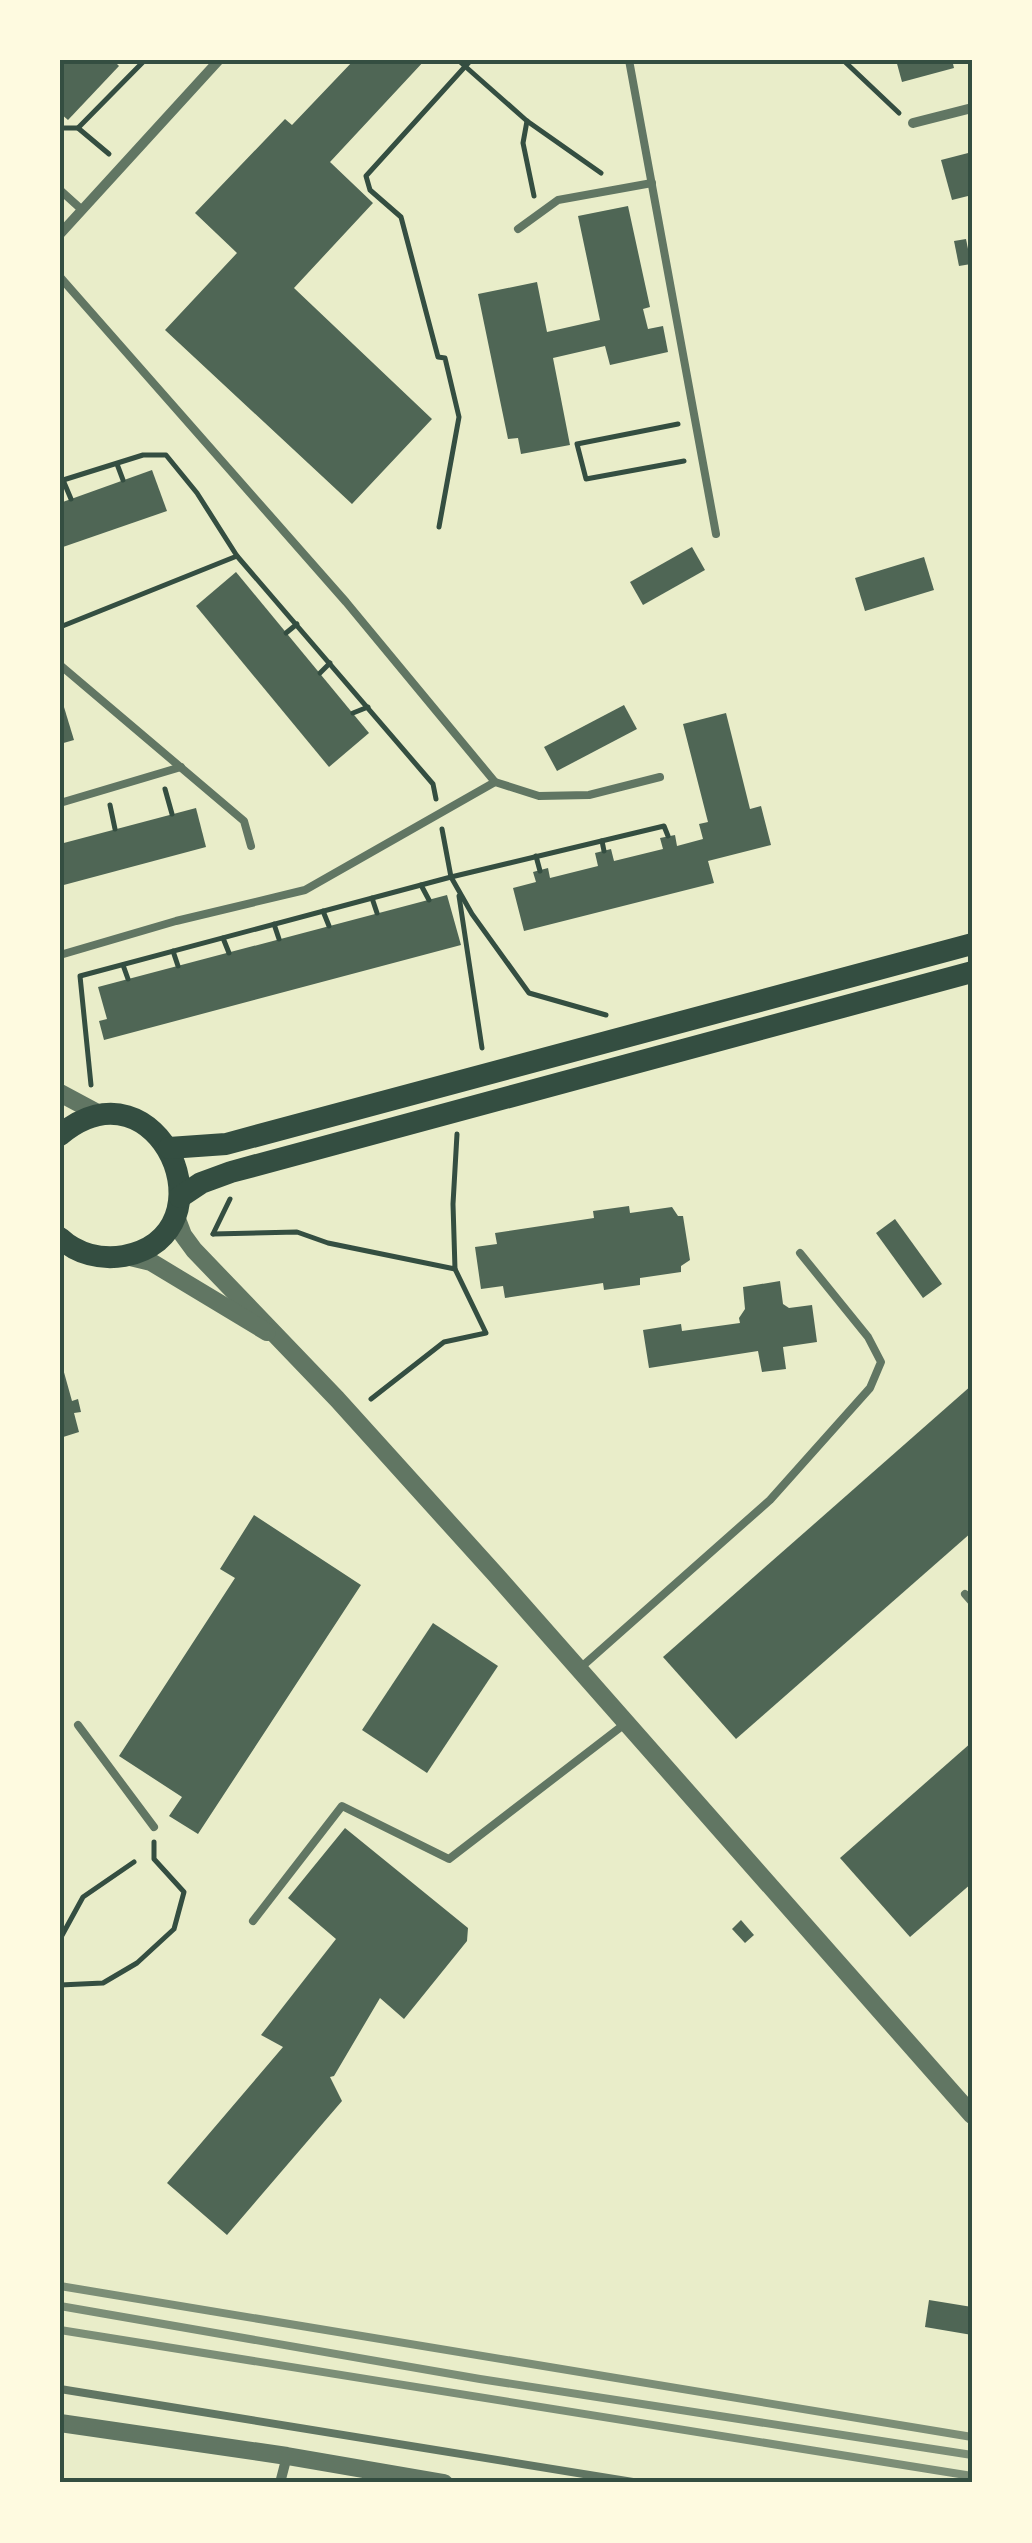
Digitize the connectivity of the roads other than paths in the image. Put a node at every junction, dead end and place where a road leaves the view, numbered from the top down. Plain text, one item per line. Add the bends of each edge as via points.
1 (219, 60) edge
2 (629, 60) edge
3 (972, 108) edge
4 (913, 123) road end
5 (652, 183) junction
6 (60, 190) edge
7 (81, 209) junction
8 (518, 229) dead end
9 (60, 234) edge
10 (60, 277) edge
11 (716, 534) dead end
12 (60, 665) edge
13 (182, 768) junction
14 (660, 777) dead end
15 (495, 782) junction
16 (60, 804) edge
17 (251, 846) dead end
18 (972, 944) edge
19 (60, 955) edge
20 (972, 972) edge
21 (60, 1093) edge
22 (101, 1115) junction
23 (60, 1135) edge
24 (168, 1148) junction
25 (178, 1206) junction
26 (60, 1238) edge
27 (800, 1253) dead end
28 (126, 1256) junction
29 (281, 1340) junction
30 (578, 1670) junction
31 (626, 1723) junction
32 (78, 1725) dead end
33 (154, 1827) road end
34 (253, 1921) dead end
35 (972, 2115) edge
36 (60, 2390) edge
37 (60, 2423) edge
38 (287, 2456) junction
39 (280, 2483) edge
40 (444, 2483) edge
41 (639, 2483) edge

1 - 7 street
2 - 5 lane
3 - 4 street
5 - 8 lane via 558,200
5 - 11 lane
6 - 7 lane
7 - 9 street
10 - 15 lane
12 - 13 lane
13 - 16 lane
13 - 17 lane via 244,821
14 - 15 lane via 589,795 539,796
15 - 19 lane via 305,890
18 - 24 main road via 226,1144
20 - 25 main road via 250,1167 201,1183
21 - 22 street
22 - 23 main road
22 - 24 main road via 134,1119
24 - 25 main road via 177,1163
25 - 28 main road via 156,1240
25 - 29 street via 182,1235
26 - 28 main road via 88,1254
27 - 30 lane via 881,1362 870,1388 770,1500
28 - 29 street via 150,1262
29 - 30 street
30 - 31 street
31 - 34 lane via 449,1859 342,1806
31 - 35 street
32 - 33 lane
36 - 41 lane
37 - 38 street
38 - 39 street
38 - 40 street

